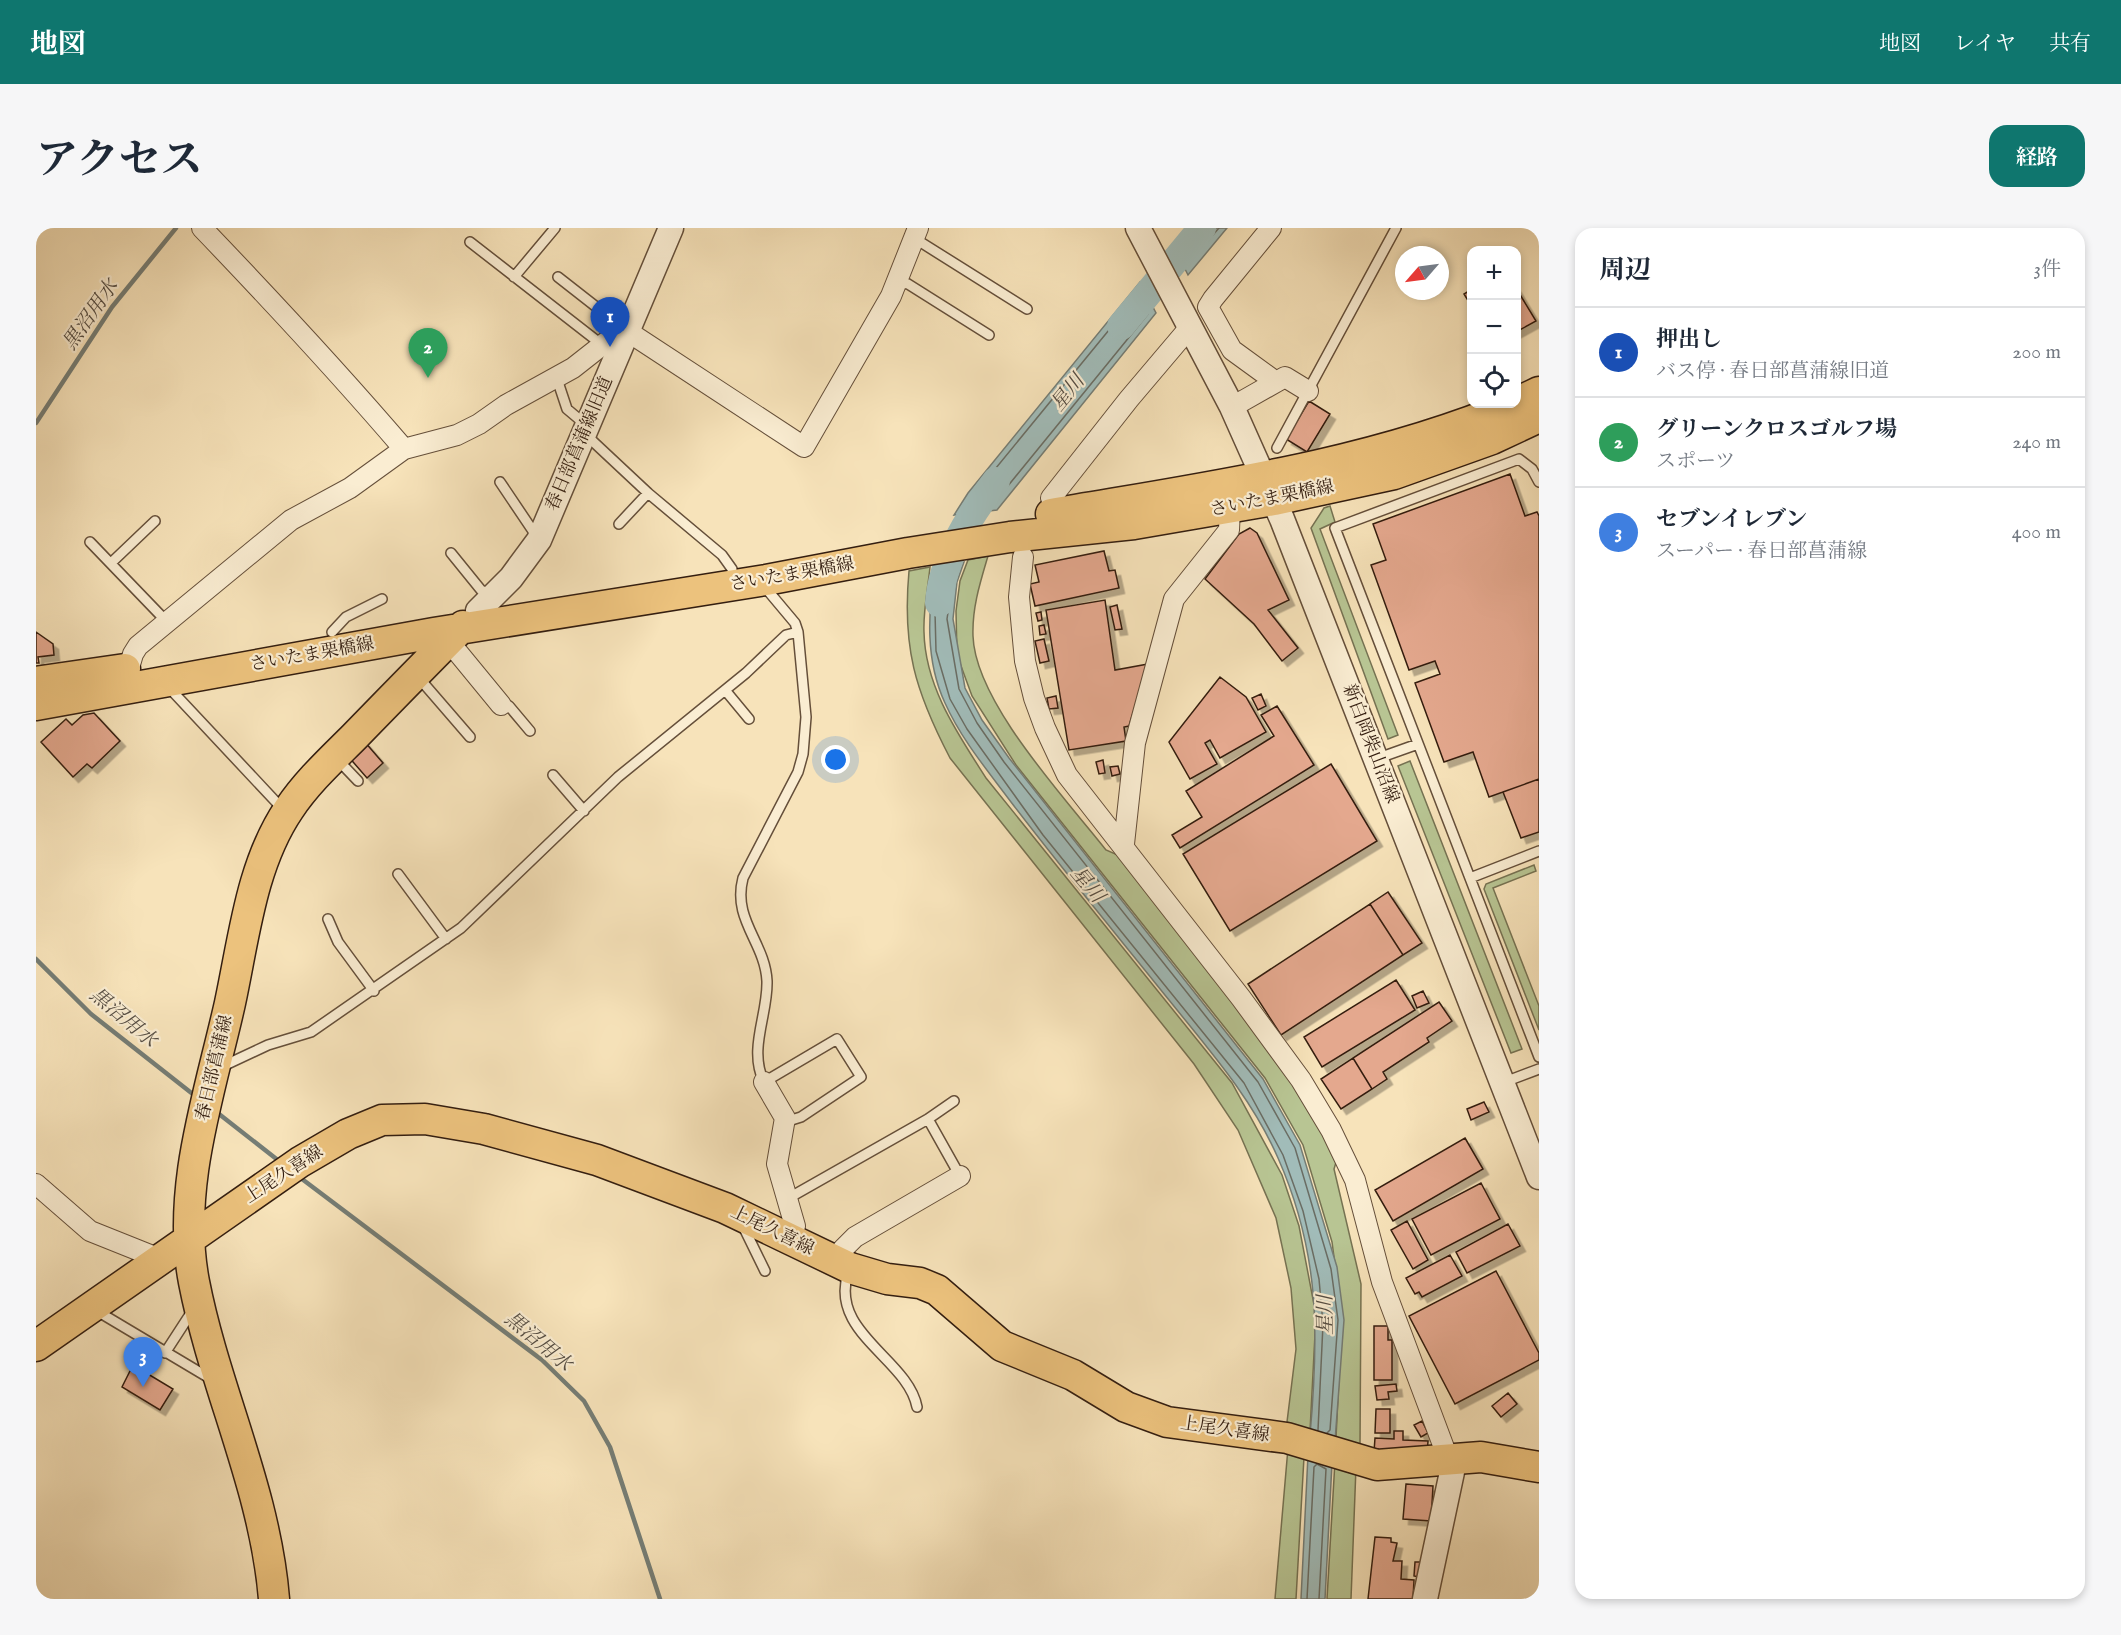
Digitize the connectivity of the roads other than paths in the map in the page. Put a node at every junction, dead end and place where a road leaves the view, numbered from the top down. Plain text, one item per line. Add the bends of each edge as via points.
1 (202, 228) edge
2 (555, 228) edge
3 (671, 228) edge
4 (1271, 228) edge
5 (1396, 228) edge
6 (916, 233) edge
7 (1142, 235) edge
8 (470, 242) dead end
9 (514, 277) junction
10 (558, 277) dead end
11 (897, 282) junction
12 (1027, 309) dead end
13 (1187, 322) junction
14 (627, 331) junction
15 (989, 334) dead end
16 (601, 344) junction
17 (557, 378) junction
18 (1276, 382) junction
19 (1308, 391) junction
20 (1539, 392) edge
21 (1521, 401) edge
22 (1232, 407) junction
23 (1502, 408) edge
24 (1539, 417) edge
25 (587, 431) junction
26 (1277, 447) dead end
27 (404, 449) junction
28 (500, 482) dead end
29 (1539, 482) edge
30 (1270, 489) junction
31 (648, 493) junction
32 (1051, 498) dead end
33 (1230, 508) junction
34 (155, 521) dead end
35 (619, 524) dead end
36 (1018, 538) junction
37 (539, 540) junction
38 (90, 542) dead end
39 (913, 544) junction
40 (452, 552) dead end
41 (111, 563) junction
42 (732, 568) junction
43 (766, 580) junction
44 (382, 599) dead end
45 (469, 620) junction
46 (167, 622) junction
47 (332, 632) junction
48 (798, 632) junction
49 (129, 668) junction
50 (415, 674) junction
51 (168, 681) junction
52 (36, 682) edge
53 (725, 690) junction
54 (36, 705) edge
55 (501, 705) joint
56 (749, 719) dead end
57 (530, 731) dead end
58 (470, 737) dead end
59 (1418, 744) junction
60 (335, 757) junction
61 (1376, 759) junction
62 (553, 775) dead end
63 (358, 781) dead end
64 (289, 810) junction
65 (584, 811) junction
66 (1124, 844) junction
67 (1539, 851) edge
68 (398, 874) dead end
69 (1470, 878) junction
70 (328, 919) dead end
71 (446, 939) junction
72 (374, 991) junction
73 (1539, 1057) edge
74 (216, 1067) junction
75 (1539, 1069) edge
76 (764, 1082) junction
77 (1502, 1083) junction
78 (954, 1101) dead end
79 (928, 1119) junction
80 (785, 1122) junction
81 (960, 1176) joint
82 (1539, 1177) edge
83 (36, 1184) edge
84 (787, 1199) junction
85 (745, 1218) junction
86 (188, 1239) junction
87 (790, 1241) junction
88 (160, 1259) junction
89 (843, 1265) junction
90 (765, 1271) dead end
91 (91, 1307) junction
92 (201, 1311) junction
93 (36, 1346) edge
94 (165, 1353) junction
95 (224, 1386) junction
96 (917, 1407) dead end
97 (1449, 1461) junction
98 (1539, 1467) edge
99 (274, 1599) edge
100 (1425, 1599) edge

1 - 27 street via 337,370
2 - 9 lane
3 - 14 street, 春日部菖蒲線旧道
4 - 18 street via 1209,308 1232,350
5 - 19 lane
6 - 11 street
6 - 12 lane
7 - 13 street, 新白岡柴山沼線
8 - 9 lane
9 - 16 lane
10 - 14 lane
11 - 14 street via 804,447
11 - 15 lane via 908,284
13 - 22 street, 新白岡柴山沼線
13 - 32 street
14 - 16 street
14 - 25 street, 春日部菖蒲線旧道
16 - 17 street
17 - 25 lane via 567,409
17 - 27 street via 457,435
18 - 19 street via 1285,377
18 - 22 street
19 - 26 lane
20 - 21 main road, さいたま栗橋線
22 - 30 street, 新白岡柴山沼線
23 - 30 main road, さいたま栗橋線
24 - 30 main road, さいたま栗橋線 via 1492,439 1394,474
25 - 31 lane
25 - 37 street, 春日部菖蒲線旧道
27 - 46 street via 350,488 291,520
28 - 37 lane
29 - 59 lane via 1532,469 1519,459 1335,528
30 - 33 main road, さいたま栗橋線
30 - 36 main road, さいたま栗橋線
30 - 61 street, 新白岡柴山沼線
31 - 35 lane
31 - 42 lane via 722,555
33 - 36 main road, さいたま栗橋線
33 - 66 street via 1229,530 1174,599 1135,743
34 - 41 lane
36 - 39 main road, さいたま栗橋線
36 - 66 street via 1018,597 1025,661 1034,698 1067,775
37 - 45 street, 春日部菖蒲線旧道
38 - 41 lane
39 - 42 main road, さいたま栗橋線
39 - 43 main road, さいたま栗橋線
40 - 45 lane via 481,590
41 - 46 lane
42 - 45 main road, さいたま栗橋線
43 - 45 main road, さいたま栗橋線
43 - 48 lane via 769,592
44 - 47 lane via 346,617
45 - 47 main road, さいたま栗橋線
45 - 50 main road, 春日部菖蒲線
45 - 51 main road, さいたま栗橋線
45 - 55 street via 455,649
46 - 49 street via 138,646
47 - 49 main road, さいたま栗橋線
48 - 53 lane via 786,634
48 - 76 lane via 806,717 803,754 739,893 740,907 763,962 767,982 757,1057
49 - 52 main road, さいたま栗橋線
50 - 58 lane
50 - 60 main road, 春日部菖蒲線
51 - 54 main road, さいたま栗橋線
51 - 64 lane via 174,693
53 - 56 lane
53 - 65 lane via 618,777
55 - 57 lane via 509,706
59 - 61 lane
59 - 69 lane
60 - 63 lane
60 - 64 main road, 春日部菖蒲線
61 - 77 street, 新白岡柴山沼線
62 - 65 lane
64 - 74 main road, 春日部菖蒲線 via 274,835 255,886
65 - 71 lane
66 - 97 street via 1268,1034 1331,1130 1355,1180 1382,1282
67 - 69 lane
68 - 71 lane
69 - 73 lane
70 - 72 lane via 339,942
71 - 72 lane
72 - 74 lane via 311,1032
74 - 86 main road, 春日部菖蒲線 via 191,1184
75 - 77 lane
76 - 80 street
76 - 80 lane via 837,1039 861,1077 801,1117
77 - 82 street, 新白岡柴山沼線
78 - 79 lane
79 - 81 lane
79 - 84 lane
80 - 84 street via 777,1156
81 - 89 street via 855,1237 843,1249
83 - 88 street via 90,1231
84 - 87 street via 795,1226
85 - 86 main road, 上尾久喜線 via 649,1179 549,1145 475,1127 401,1118 374,1122 348,1134
85 - 87 main road, 上尾久喜線
85 - 90 lane via 743,1227
86 - 88 main road, 上尾久喜線
86 - 92 main road, 春日部菖蒲線
87 - 89 main road, 上尾久喜線
88 - 91 main road, 上尾久喜線
89 - 96 lane via 844,1293 852,1316 912,1392
89 - 97 main road, 上尾久喜線 via 938,1290 1002,1346 1073,1375 1126,1407 1167,1422 1287,1438 1377,1465
91 - 93 main road, 上尾久喜線
91 - 94 lane
92 - 94 lane via 189,1316
92 - 95 main road, 春日部菖蒲線
94 - 95 lane
95 - 99 main road, 春日部菖蒲線 via 262,1520
97 - 98 main road, 上尾久喜線 via 1481,1457
97 - 100 street via 1452,1472

